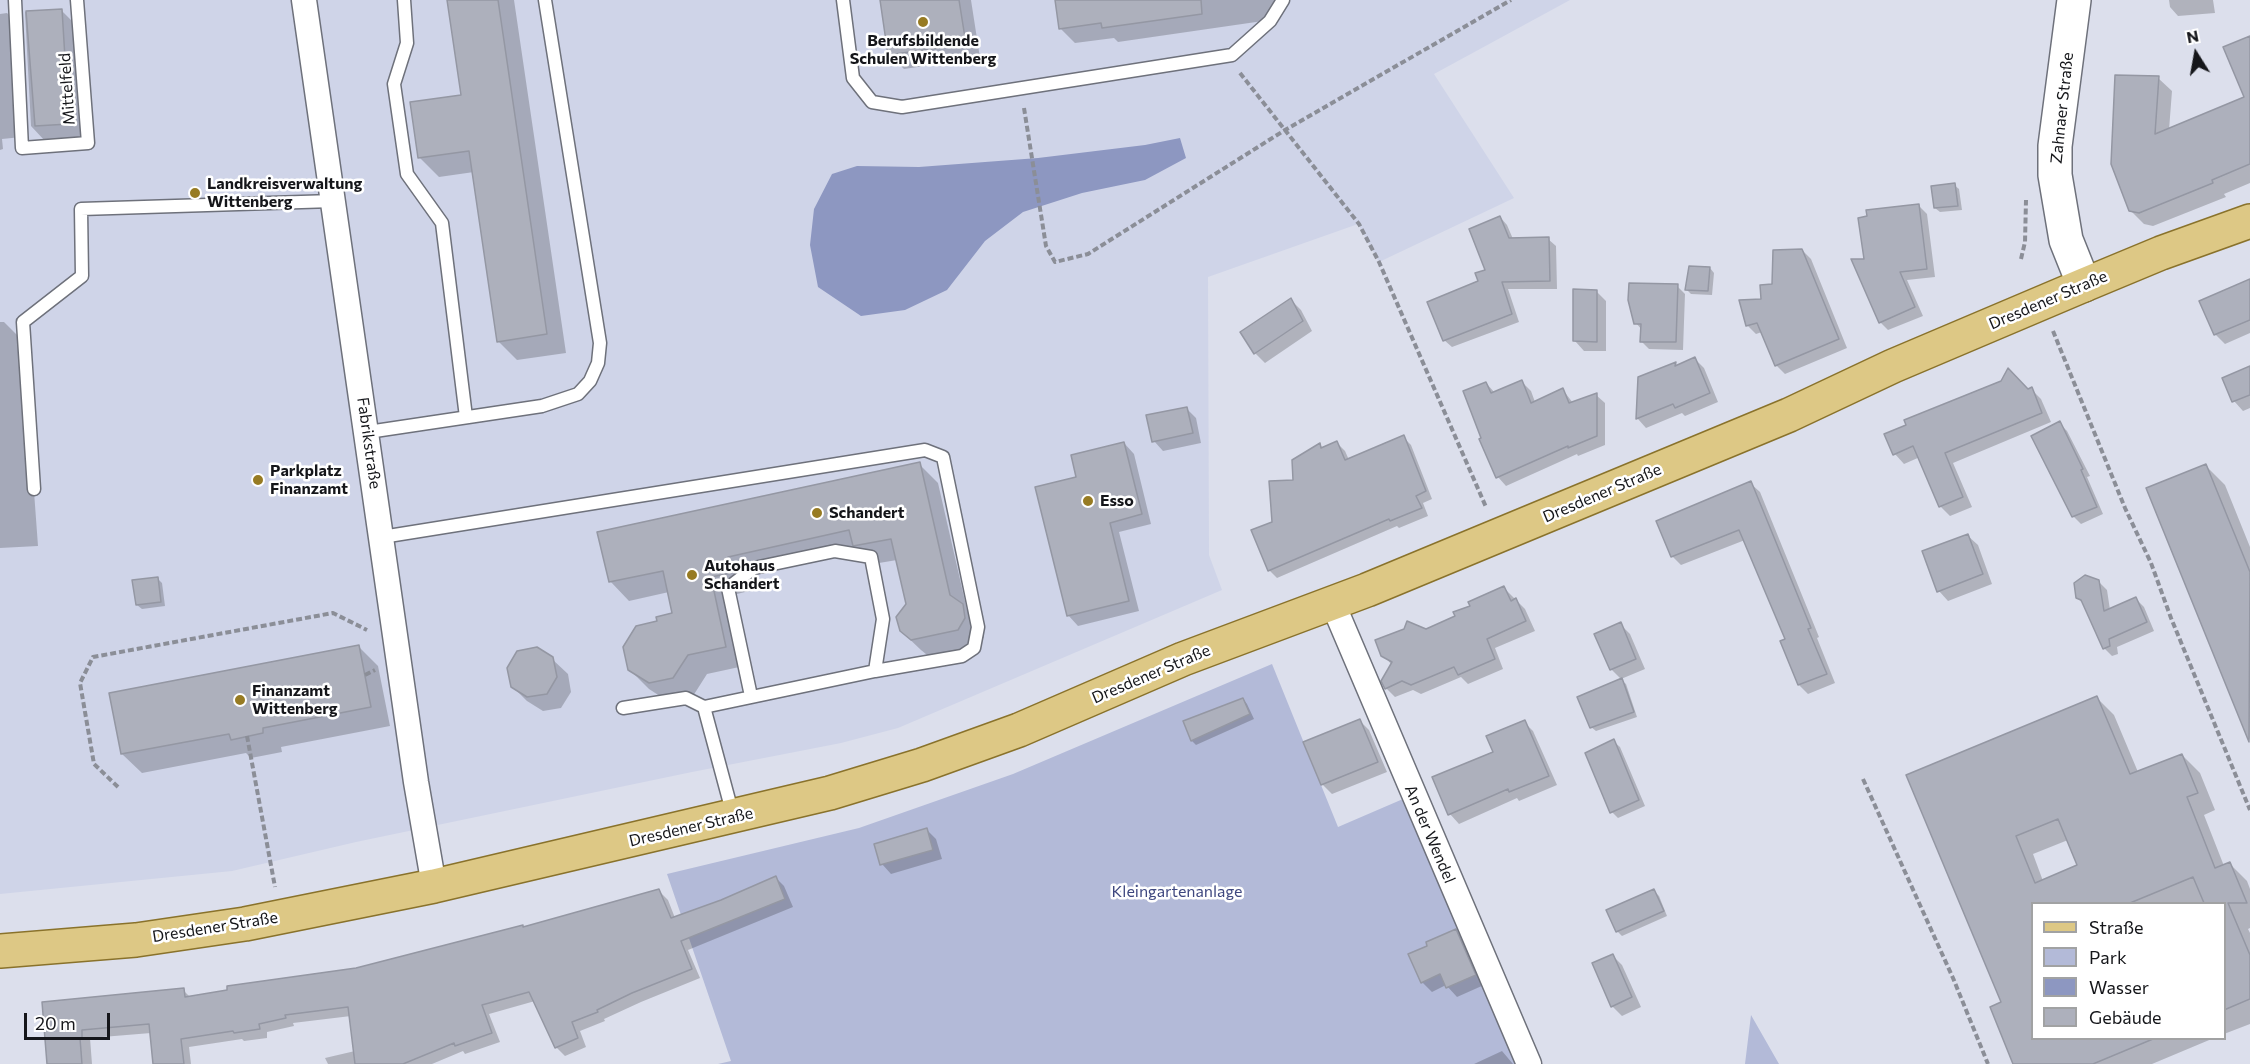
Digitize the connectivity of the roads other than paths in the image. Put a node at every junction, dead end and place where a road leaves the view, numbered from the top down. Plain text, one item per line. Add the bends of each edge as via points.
1 (15, 0) edge
2 (77, 0) edge
3 (304, 0) edge
4 (404, 0) edge
5 (545, 0) edge
6 (843, 0) edge
7 (1283, 0) edge
8 (2074, 0) edge
9 (333, 201) junction
10 (2250, 221) edge
11 (2084, 285) junction
12 (466, 417) junction
13 (368, 432) junction
14 (34, 489) dead end
15 (382, 537) junction
16 (1333, 604) junction
17 (875, 671) junction
18 (751, 696) junction
19 (704, 707) junction
20 (623, 708) dead end
21 (734, 817) junction
22 (434, 886) junction
23 (0, 951) edge
24 (1529, 1064) edge

1 - 2 lane, Mittelfeld via 22,148 88,143
3 - 9 street, Fabrikstraße
4 - 12 lane via 407,43 394,84 407,174 442,223
5 - 12 lane via 600,343 598,363 590,381 578,394 542,406
6 - 7 lane via 853,78 872,102 902,107 1232,55 1270,21
8 - 11 main road, Zahnaer Straße via 2055,146 2055,175 2069,251
9 - 13 street, Fabrikstraße
9 - 14 lane via 81,209 82,276 22,322
10 - 11 main road, Dresdener Straße
11 - 16 main road, Dresdener Straße via 1789,415
12 - 13 lane
13 - 15 street, Fabrikstraße
15 - 17 lane via 926,450 943,457 978,627 974,648 962,656
15 - 22 street, Fabrikstraße
16 - 21 main road, Dresdener Straße via 1183,660 971,748 830,793
16 - 24 street, An der Wendel
17 - 18 lane
17 - 18 lane via 883,619 871,557 835,551 754,568 728,588
18 - 19 lane
19 - 20 lane via 686,698
19 - 21 lane
21 - 22 main road, Dresdener Straße
22 - 23 main road, Dresdener Straße via 281,917 136,940

